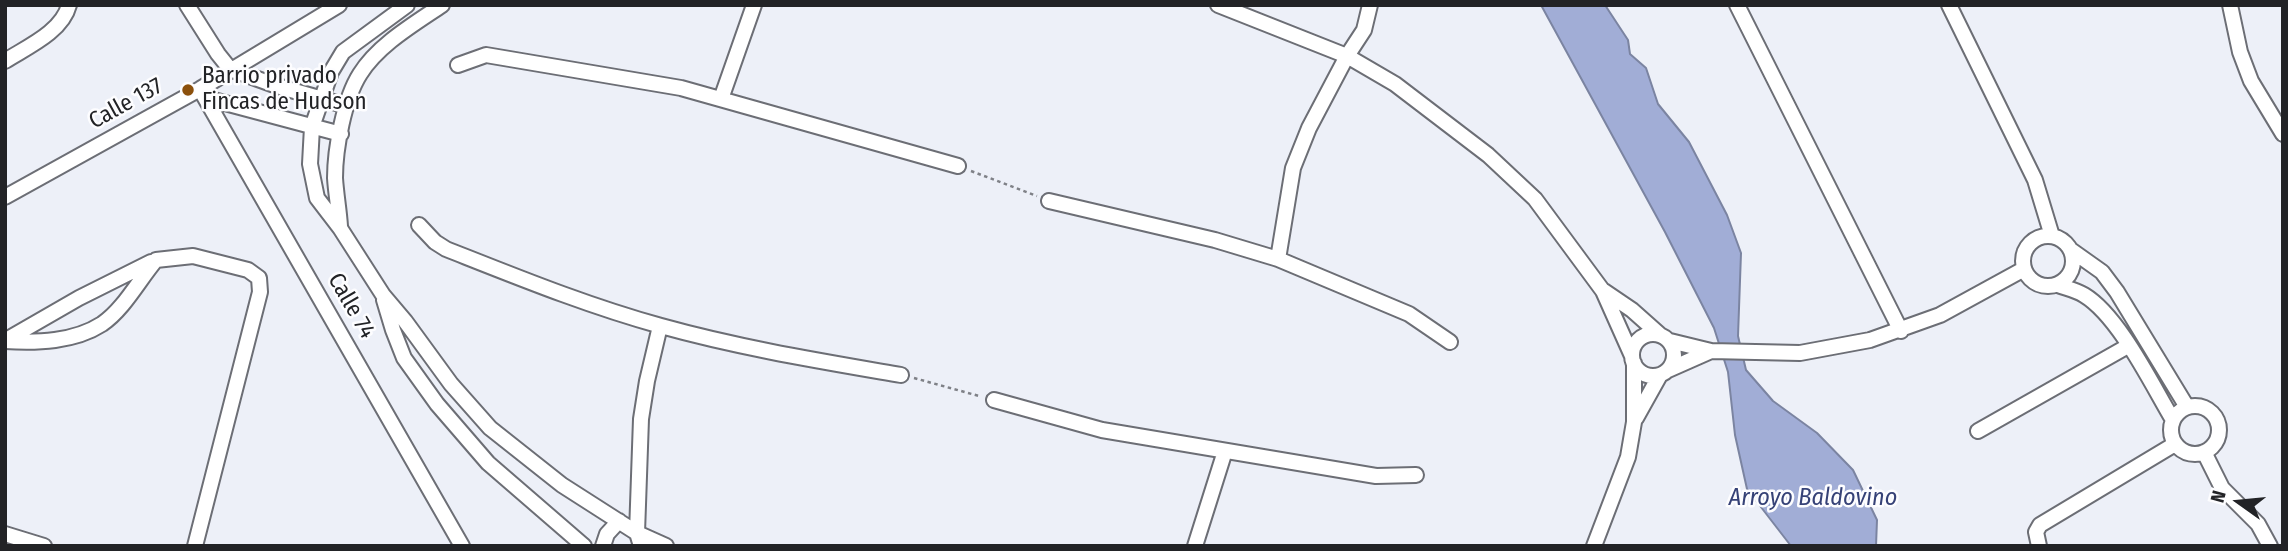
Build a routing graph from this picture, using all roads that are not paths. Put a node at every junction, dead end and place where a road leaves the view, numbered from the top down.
1 (69, 5) edge
2 (187, 5) edge
3 (339, 5) edge
4 (407, 5) edge
5 (442, 5) edge
6 (754, 5) edge
7 (1218, 5) edge
8 (1370, 5) edge
9 (1737, 5) edge
10 (1949, 5) edge
11 (2224, 5) edge
12 (2230, 5) edge
13 (2236, 33) junction
14 (1347, 56) junction
15 (5, 61) edge
16 (458, 65) dead end
17 (230, 69) junction
18 (203, 93) junction
19 (321, 99) junction
20 (721, 99) junction
21 (347, 106) junction
22 (313, 127) junction
23 (341, 134) junction
24 (2283, 134) edge
25 (958, 166) road end
26 (5, 197) edge
27 (1049, 201) road end
28 (419, 225) dead end
29 (340, 228) junction
30 (2052, 236) junction
31 (2071, 250) junction
32 (1278, 259) junction
33 (156, 260) junction
34 (2024, 269) junction
35 (2058, 285) junction
36 (1602, 291) junction
37 (383, 295) junction
38 (660, 326) junction
39 (1901, 331) junction
40 (1664, 338) junction
41 (5, 341) edge
42 (1450, 342) dead end
43 (2128, 346) junction
44 (1712, 351) junction
45 (1633, 360) junction
46 (1664, 373) junction
47 (901, 375) road end
48 (994, 400) road end
49 (2188, 407) junction
50 (2173, 420) junction
51 (1634, 422) junction
52 (1978, 431) dead end
53 (2175, 444) junction
54 (1226, 451) junction
55 (2204, 452) junction
56 (1416, 475) dead end
57 (618, 521) junction
58 (5, 534) edge
59 (639, 539) edge
60 (1593, 544) edge
61 (44, 546) edge
62 (195, 546) edge
63 (462, 546) edge
64 (584, 546) edge
65 (603, 546) edge
66 (666, 546) edge
67 (1195, 546) edge
68 (2039, 546) edge
69 (2270, 546) edge

1 - 15 street
2 - 17 street
3 - 17 street, Calle 137
4 - 19 street
5 - 21 street
6 - 20 street
7 - 14 street
8 - 14 street
9 - 39 street
10 - 30 street
11 - 13 street
12 - 13 street
13 - 24 street
14 - 32 street
14 - 36 street
16 - 20 street
17 - 18 street, Calle 137
17 - 19 street
18 - 22 street
18 - 26 street, Calle 137
18 - 63 street, Calle 74
19 - 21 street
19 - 22 street
20 - 25 street
21 - 23 street
22 - 23 street
22 - 29 street
23 - 29 street
27 - 32 street
28 - 38 street
29 - 37 street
30 - 31 street
30 - 34 street
31 - 35 street
31 - 49 street
32 - 42 street
33 - 41 street
33 - 41 street
33 - 62 street
34 - 35 street
34 - 39 street
35 - 43 street
36 - 40 street
36 - 45 street
37 - 57 street
37 - 64 street
38 - 47 street
38 - 59 street
39 - 44 street
40 - 44 street
40 - 45 street
40 - 46 street
43 - 50 street
43 - 52 street
44 - 46 street
45 - 46 street
45 - 51 street
46 - 51 street
48 - 54 street
49 - 50 street
49 - 55 street
50 - 53 street
51 - 60 street
53 - 55 street
53 - 68 street
54 - 56 street
54 - 67 street
55 - 69 street
57 - 59 street
57 - 65 street
58 - 61 street
59 - 66 street

